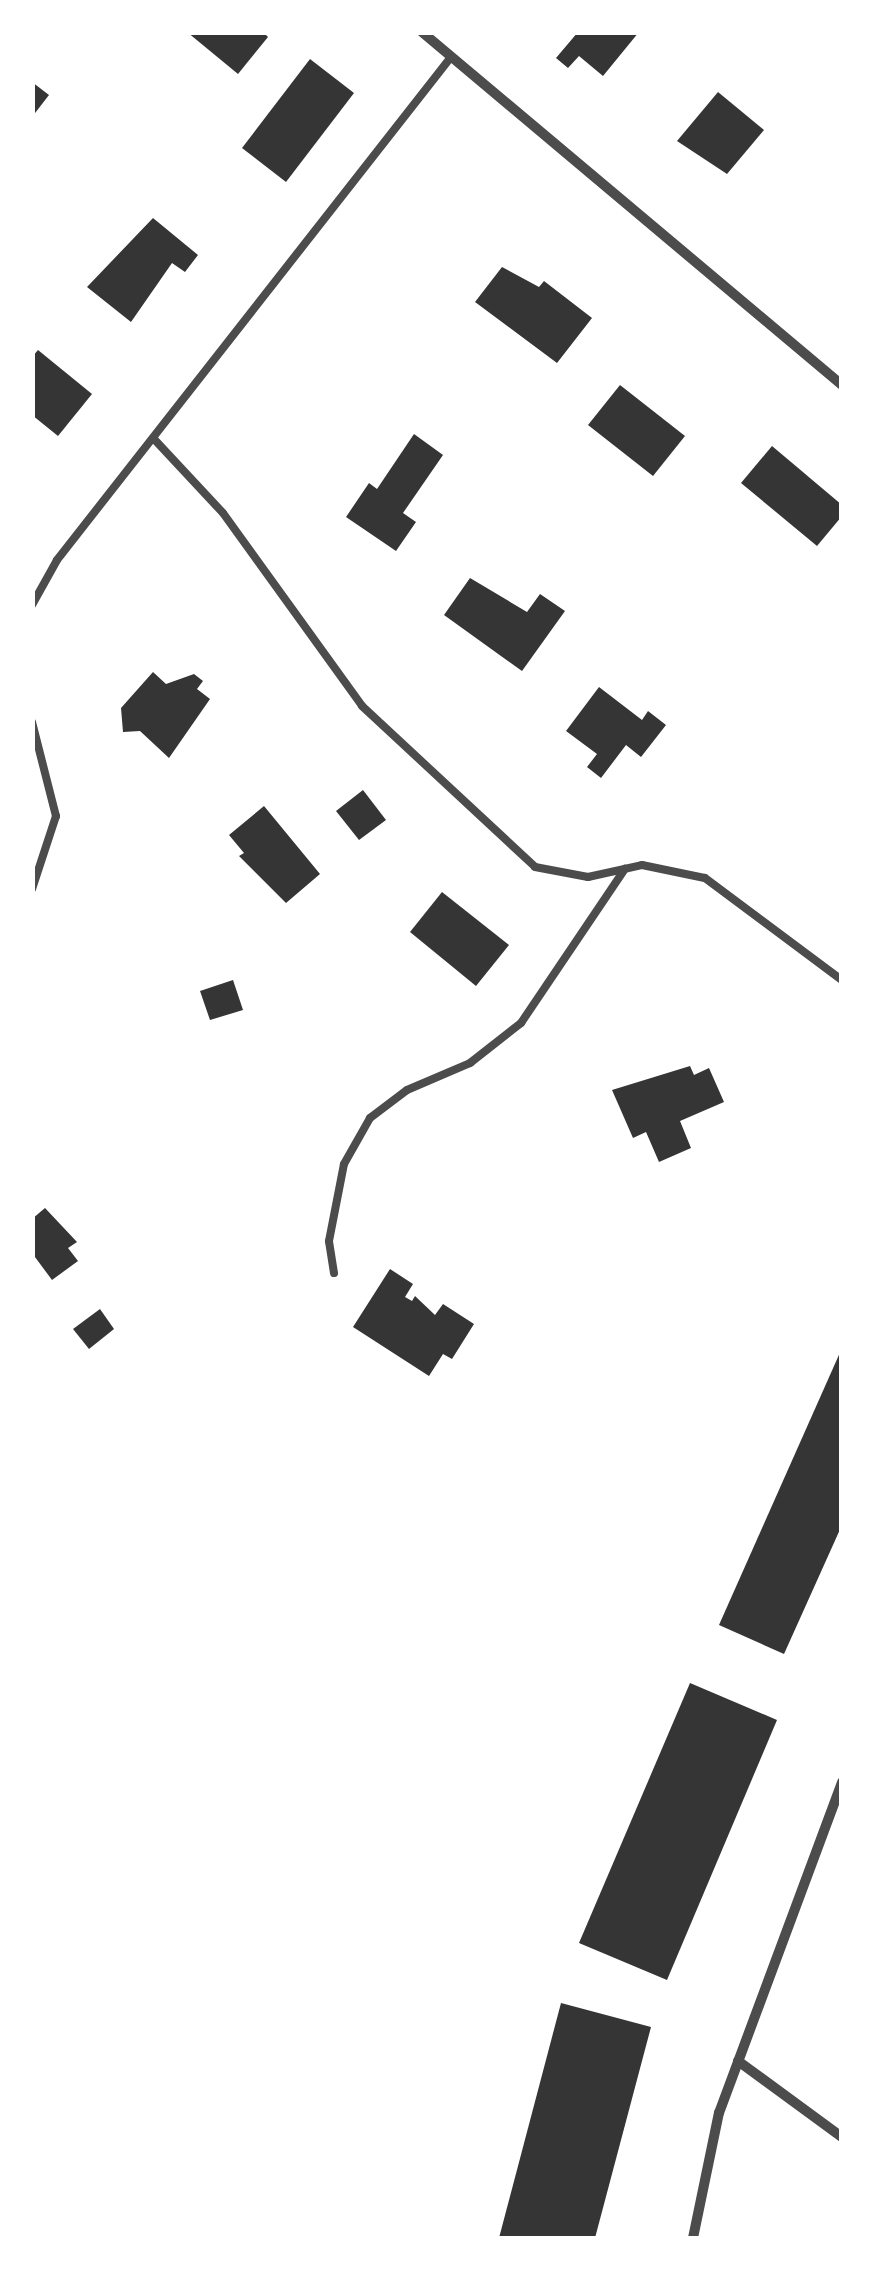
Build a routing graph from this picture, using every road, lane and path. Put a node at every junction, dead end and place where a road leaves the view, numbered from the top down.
1 (422, 32) edge
2 (452, 58) junction
3 (842, 385) edge
4 (154, 439) junction
5 (32, 605) edge
6 (32, 722) edge
7 (625, 869) junction
8 (32, 889) edge
9 (842, 980) edge
10 (334, 1273) dead end
11 (842, 1782) edge
12 (738, 2061) junction
13 (842, 2136) edge
14 (693, 2238) edge

1 - 2 street
2 - 3 street
2 - 4 lane
4 - 5 lane
4 - 7 lane
6 - 8 lane
7 - 9 lane
7 - 10 lane
11 - 12 street
12 - 13 street
12 - 14 street

